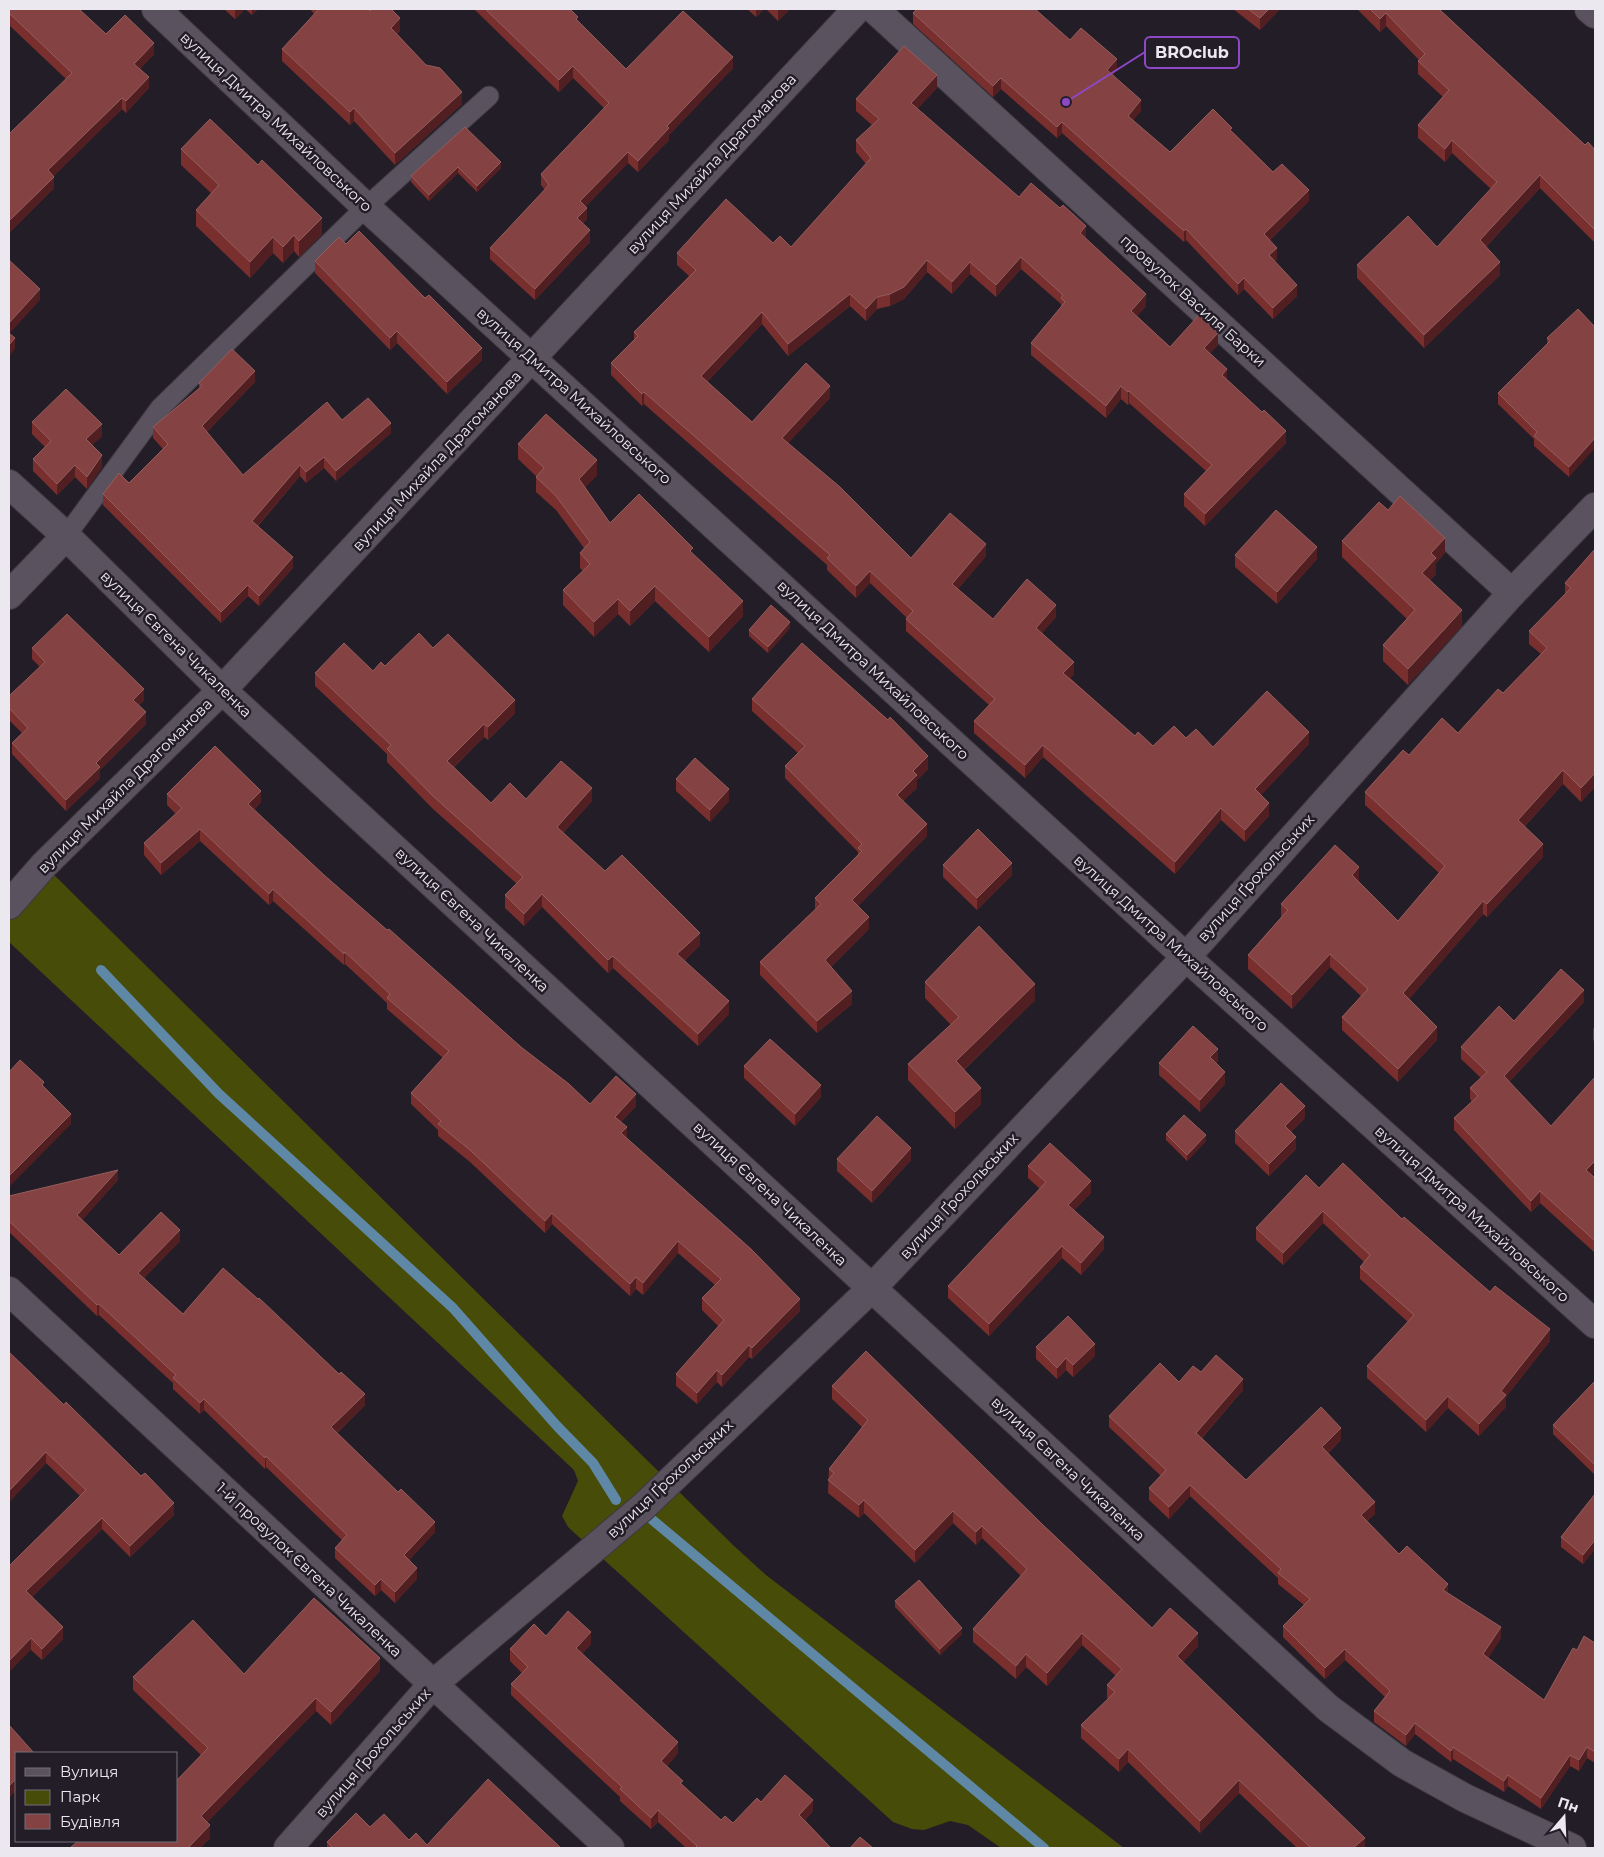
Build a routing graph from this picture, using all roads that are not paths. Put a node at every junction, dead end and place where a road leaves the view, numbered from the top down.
1 (156, 9) edge
2 (857, 9) edge
3 (874, 9) edge
4 (1589, 9) edge
5 (1595, 14) edge
6 (489, 96) dead end
7 (366, 207) junction
8 (533, 358) junction
9 (9, 484) edge
10 (1595, 507) edge
11 (66, 536) junction
12 (1512, 593) junction
13 (9, 595) edge
14 (222, 690) junction
15 (9, 905) edge
16 (1186, 957) junction
17 (872, 1288) junction
18 (9, 1291) edge
19 (1595, 1324) edge
20 (432, 1685) junction
21 (288, 1848) edge
22 (610, 1848) edge
23 (1572, 1848) edge

1 - 7 street, вулиця Дмитра Михайловського
2 - 8 street, вулиця Михайла Драгоманова
3 - 12 street, провулок Василя Барки
4 - 5 street
6 - 7 lane
7 - 8 street, вулиця Дмитра Михайловського
7 - 11 lane
8 - 14 street, вулиця Михайла Драгоманова
8 - 16 street, вулиця Дмитра Михайловського
9 - 11 street, вулиця Євгена Чикаленка
10 - 12 street, вулиця Ґрохольських
11 - 13 street
11 - 14 street, вулиця Євгена Чикаленка
12 - 16 street, вулиця Ґрохольських
14 - 15 street, вулиця Михайла Драгоманова
14 - 17 street, вулиця Євгена Чикаленка
16 - 17 street, вулиця Ґрохольських
16 - 19 street, вулиця Дмитра Михайловського
17 - 20 street, вулиця Ґрохольських
17 - 23 street, вулиця Євгена Чикаленка
18 - 20 street, 1-й провулок Євгена Чикаленка
20 - 21 street, вулиця Ґрохольських
20 - 22 street, 1-й провулок Євгена Чикаленка

